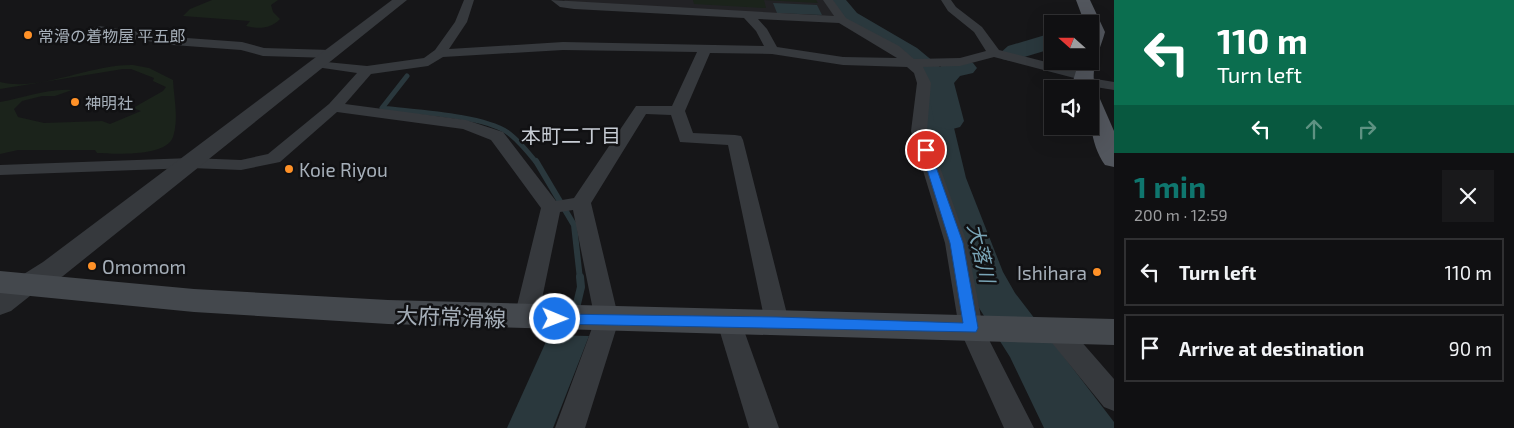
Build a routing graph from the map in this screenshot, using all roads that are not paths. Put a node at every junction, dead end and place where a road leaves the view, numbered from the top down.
1 (400, 0) edge
2 (469, 0) edge
3 (556, 0) edge
4 (828, 0) edge
5 (946, 0) edge
6 (1083, 0) edge
7 (1090, 15) edge
8 (748, 16) junction
9 (842, 20) junction
10 (99, 30) dead end
11 (705, 50) junction
12 (772, 50) junction
13 (440, 53) junction
14 (994, 53) junction
15 (326, 59) junction
16 (919, 62) junction
17 (367, 70) junction
18 (1083, 80) edge
19 (1099, 83) edge
20 (1114, 86) edge
21 (334, 107) junction
22 (677, 111) junction
23 (1099, 112) edge
24 (1110, 139) edge
25 (1114, 160) edge
26 (191, 163) junction
27 (0, 170) edge
28 (578, 203) junction
29 (551, 208) junction
30 (8, 290) edge
31 (541, 318) junction
32 (599, 320) junction
33 (730, 322) junction
34 (777, 322) junction
35 (979, 329) junction
36 (1050, 331) junction
37 (1114, 332) edge
38 (1114, 399) edge
39 (570, 428) edge
40 (764, 428) edge
41 (1019, 428) edge

1 - 15 street
2 - 13 street
3 - 8 street
4 - 9 street
5 - 14 street
6 - 7 main road
8 - 9 street
8 - 12 street
9 - 16 street
10 - 15 street
11 - 12 street
11 - 13 street
11 - 22 street
12 - 16 street
13 - 17 street
14 - 16 street
14 - 18 street
15 - 17 street
15 - 26 street
16 - 35 street
17 - 21 street
19 - 20 street
21 - 26 street
21 - 29 street
22 - 28 street
22 - 34 street
23 - 24 main road
24 - 25 main road
26 - 27 street
26 - 30 street
28 - 29 street
28 - 32 street
29 - 31 street
30 - 31 main road, 大府常滑線
31 - 32 main road, 大府常滑線
32 - 33 main road, 大府常滑線
32 - 39 street
33 - 34 main road, 大府常滑線
33 - 40 street
34 - 35 main road, 大府常滑線
35 - 36 main road, 大府常滑線
35 - 41 street
36 - 37 main road, 大府常滑線
36 - 38 street

